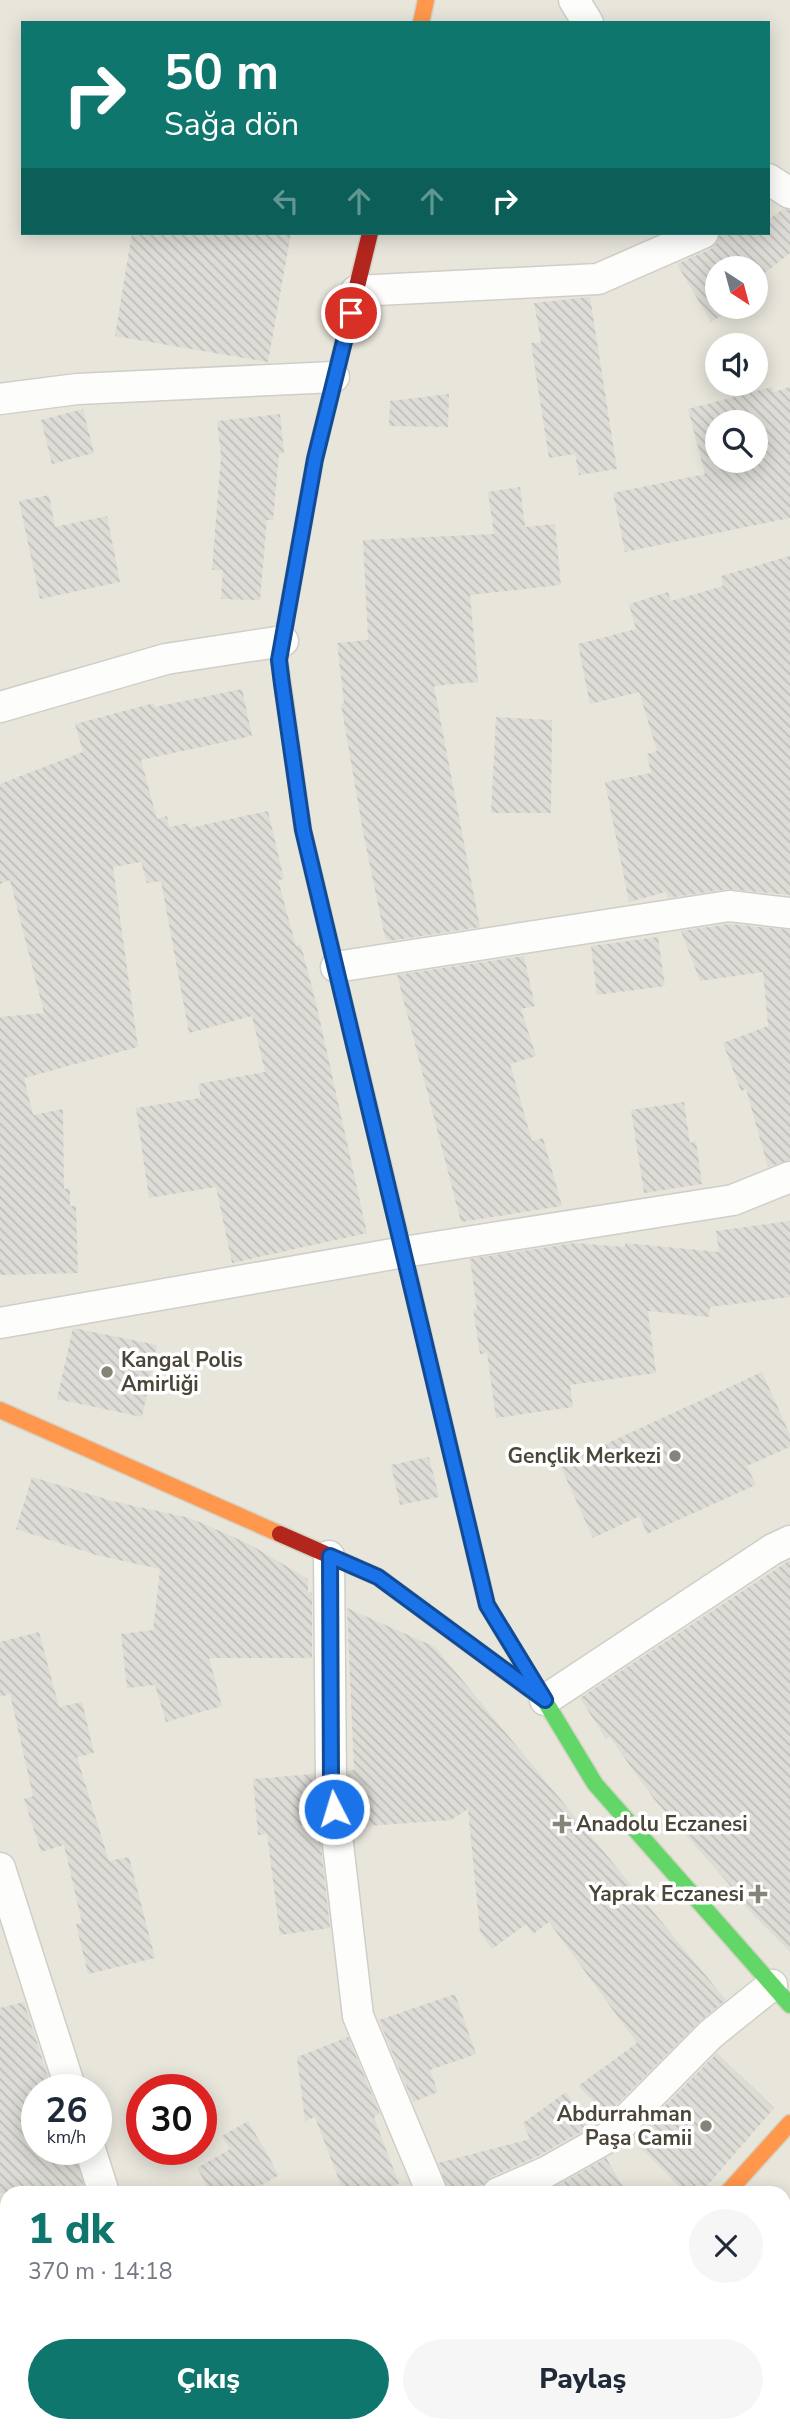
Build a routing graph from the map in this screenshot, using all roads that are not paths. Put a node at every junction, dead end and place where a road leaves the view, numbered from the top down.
1 (426, 0) edge
2 (574, 0) edge
3 (421, 21) edge
4 (587, 21) edge
5 (770, 180) edge
6 (790, 194) edge
7 (770, 203) edge
8 (370, 235) edge
9 (698, 235) edge
10 (356, 291) junction
11 (334, 377) junction
12 (0, 399) edge
13 (283, 642) junction
14 (0, 707) edge
15 (790, 913) edge
16 (336, 968) junction
17 (790, 1177) edge
18 (404, 1252) junction
19 (0, 1323) edge
20 (0, 1410) edge
21 (790, 1541) edge
22 (330, 1556) junction
23 (545, 1700) junction
24 (0, 1868) edge
25 (781, 1995) edge
26 (66, 2074) edge
27 (790, 2123) edge
28 (95, 2165) edge
29 (102, 2186) edge
30 (429, 2186) edge
31 (514, 2186) edge
32 (733, 2186) edge

1 - 3 street
2 - 4 street
5 - 6 street
6 - 7 street
8 - 10 street
9 - 10 street
10 - 11 street
11 - 12 street
11 - 13 street
13 - 14 street
13 - 16 street
15 - 16 street
16 - 18 street
17 - 18 street
18 - 19 street
18 - 23 street
20 - 22 street
21 - 23 street
22 - 23 street
22 - 30 street
23 - 25 street
24 - 26 street
25 - 31 street
27 - 32 street
28 - 29 street

